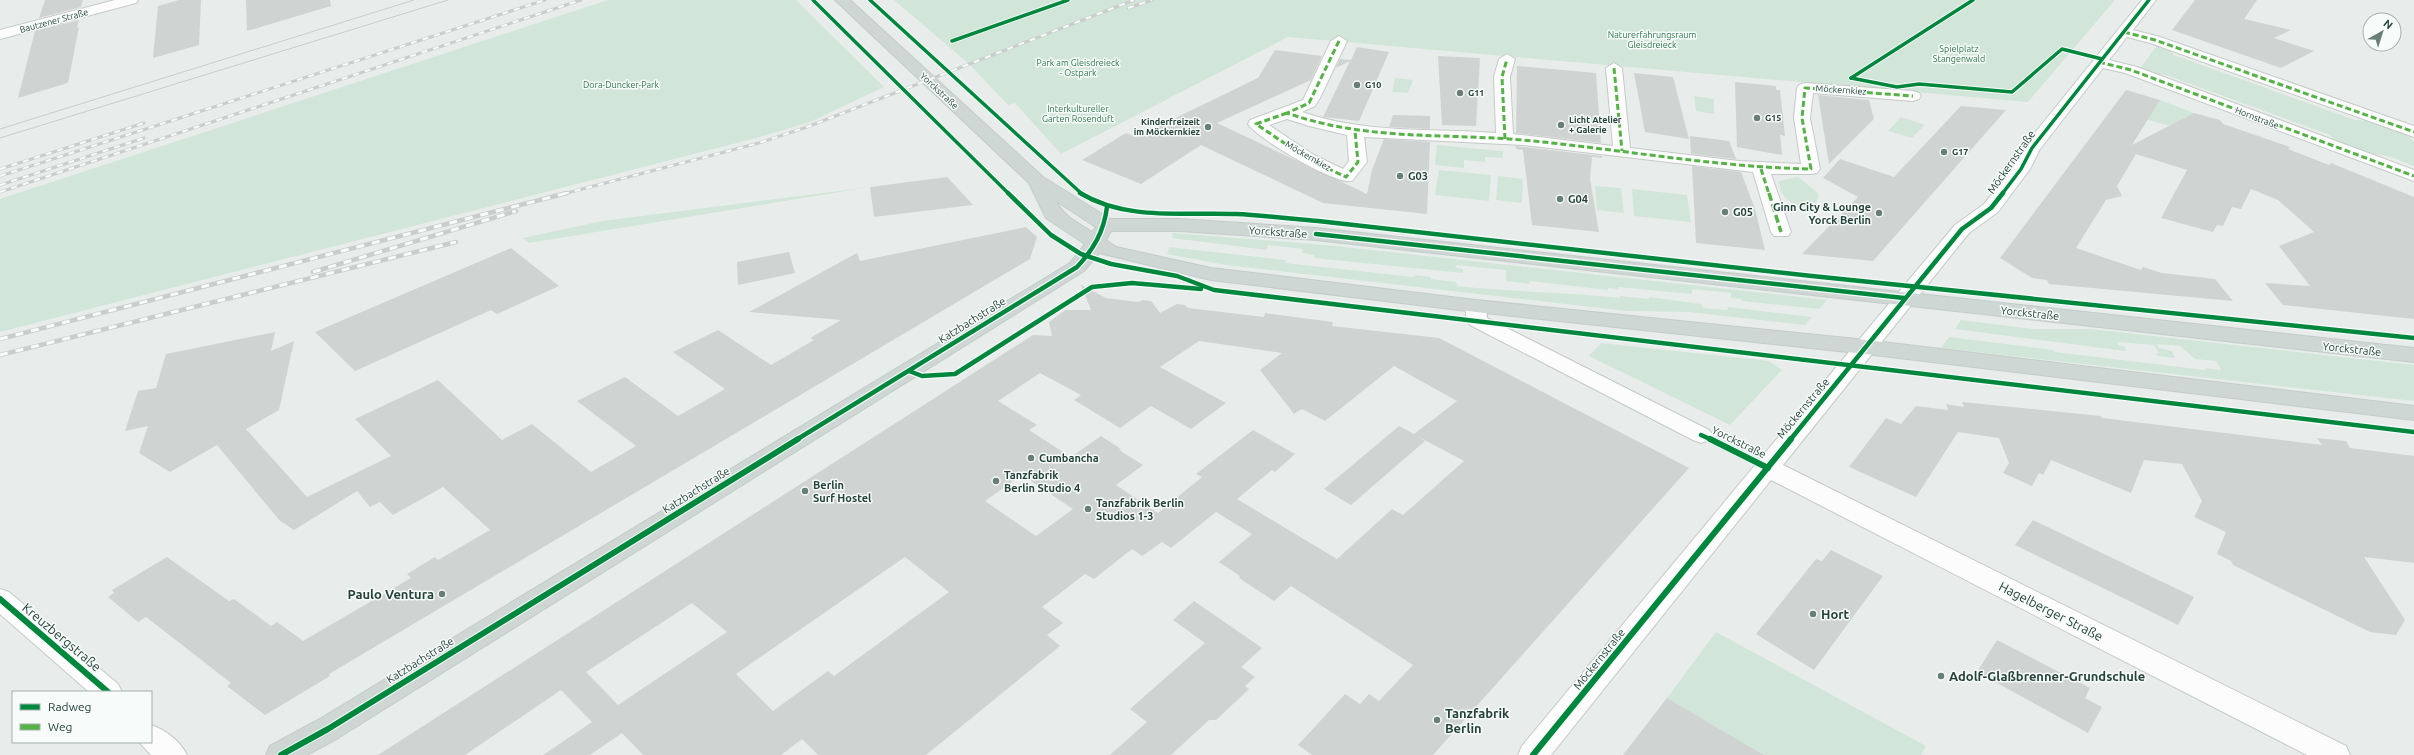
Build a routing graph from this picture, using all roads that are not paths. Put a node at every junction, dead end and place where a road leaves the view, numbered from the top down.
1 (127, 0) edge
2 (842, 0) edge
3 (2149, 0) edge
4 (2124, 32) junction
5 (0, 35) edge
6 (1339, 41) dead end
7 (1507, 59) dead end
8 (2099, 62) junction
9 (1614, 68) dead end
10 (1913, 96) dead end
11 (1287, 114) junction
12 (1355, 131) junction
13 (2414, 132) edge
14 (1505, 139) junction
15 (1622, 151) junction
16 (1761, 169) junction
17 (2414, 176) edge
18 (1037, 180) junction
19 (1106, 225) junction
20 (1781, 232) dead end
21 (1096, 243) junction
22 (1904, 298) junction
23 (1476, 306) junction
24 (1866, 347) junction
25 (2414, 356) edge
26 (2414, 413) edge
27 (1701, 435) dead end
28 (1768, 468) junction
29 (0, 599) edge
30 (107, 691) edge
31 (152, 737) edge
32 (172, 755) edge
33 (281, 755) edge
34 (1533, 755) edge
35 (2335, 755) edge

1 - 5 street, Bautzener Straße
2 - 18 main road, Yorckstraße
3 - 4 street, Möckernstraße
4 - 8 street, Möckernstraße
4 - 13 street
6 - 11 street, Möckernkiez
7 - 14 street
8 - 17 street, Hornstraße
8 - 22 street, Möckernstraße
9 - 15 street
10 - 16 street, Möckernkiez
11 - 12 street, Möckernkiez
11 - 12 street, Möckernkiez
12 - 14 street, Möckernkiez
14 - 15 street, Möckernkiez
15 - 16 street, Möckernkiez
16 - 20 street
18 - 19 main road, Yorckstraße
18 - 21 main road, Yorckstraße
19 - 21 main road, Katzbachstraße
19 - 22 main road, Yorckstraße
21 - 23 main road, Yorckstraße
21 - 33 main road, Katzbachstraße
22 - 24 street, Möckernstraße
22 - 25 main road, Yorckstraße
23 - 24 main road, Yorckstraße
23 - 27 street, Yorckstraße
24 - 26 main road, Yorckstraße
24 - 28 street, Möckernstraße
28 - 34 street, Möckernstraße
28 - 35 street, Hagelberger Straße
29 - 30 street, Kreuzbergstraße
31 - 32 street

